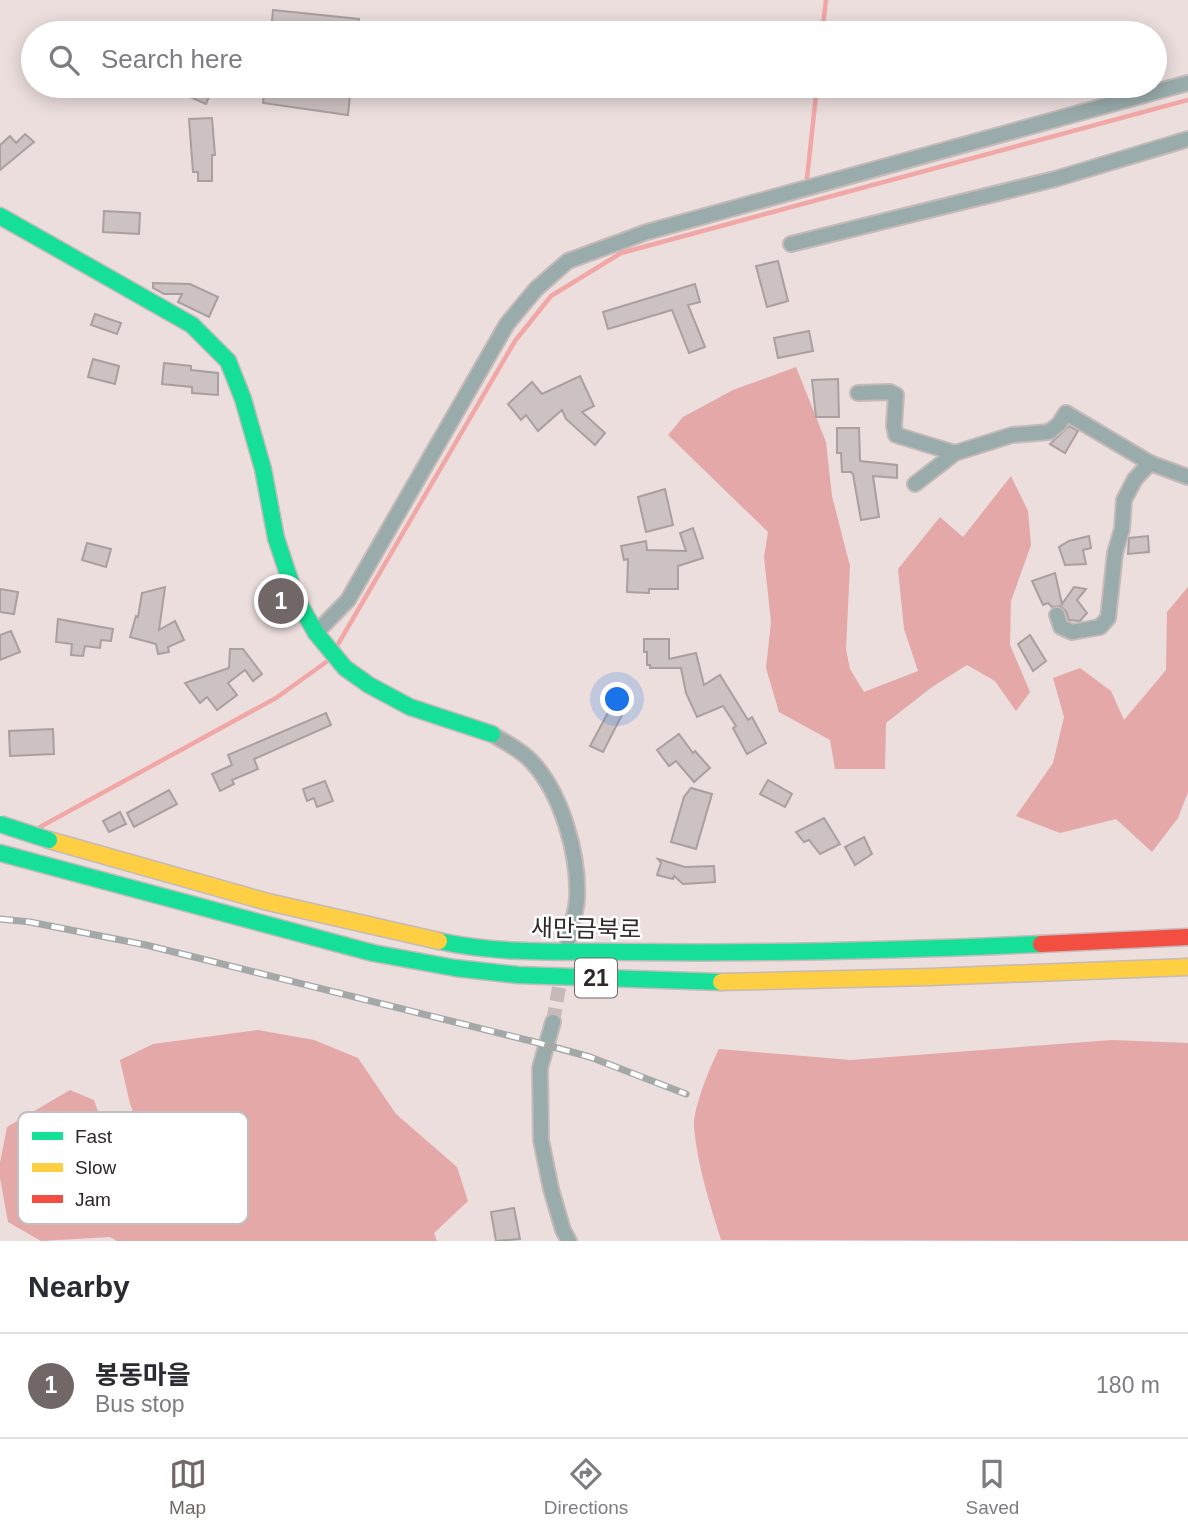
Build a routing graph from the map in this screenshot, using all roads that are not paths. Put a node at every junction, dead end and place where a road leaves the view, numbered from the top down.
1 (1188, 83) edge
2 (1167, 89) edge
3 (1134, 98) edge
4 (1188, 139) edge
5 (0, 216) edge
6 (791, 244) dead end
7 (858, 393) dead end
8 (955, 453) junction
9 (1150, 463) junction
10 (1188, 477) edge
11 (915, 484) dead end
12 (1057, 615) dead end
13 (316, 633) junction
14 (492, 734) joint
15 (0, 824) edge
16 (0, 853) edge
17 (1188, 937) edge
18 (568, 942) dead end
19 (1188, 967) edge
20 (554, 1022) tunnel mouth
21 (569, 1241) edge

1 - 2 street
3 - 13 street
4 - 6 street
5 - 13 main road
7 - 8 street
8 - 9 street
8 - 11 street
9 - 10 street
9 - 12 street
13 - 14 main road
14 - 18 street
15 - 17 main road, 새만금북로 / 21, bridge
16 - 19 main road, 새만금북로 / 21
20 - 21 street

